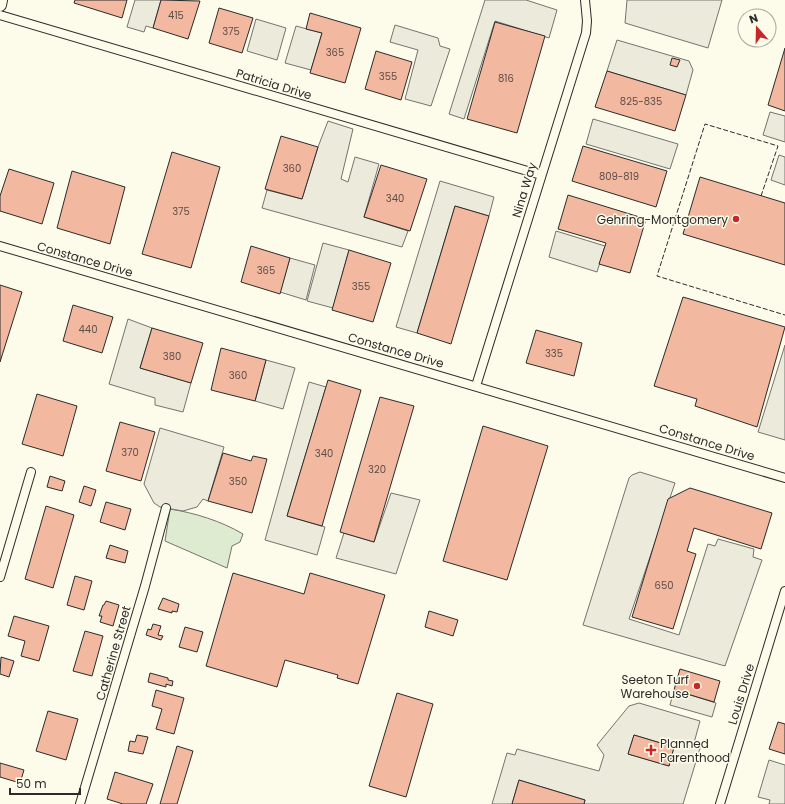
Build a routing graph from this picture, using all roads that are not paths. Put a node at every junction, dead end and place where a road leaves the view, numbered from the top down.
1 (1, 0) edge
2 (585, 0) edge
3 (0, 5) edge
4 (0, 15) edge
5 (541, 175) junction
6 (0, 246) edge
7 (476, 386) junction
8 (31, 472) dead end
9 (785, 478) edge
10 (166, 508) dead end
11 (0, 576) edge
12 (785, 591) edge
13 (80, 804) edge
14 (720, 804) edge

1 - 3 street
2 - 5 street, Nina Way
4 - 5 street, Patricia Drive
5 - 7 street, Nina Way
6 - 7 street, Constance Drive
7 - 9 street, Constance Drive
8 - 11 street
10 - 13 street, Catherine Street
12 - 14 street, Louis Drive

